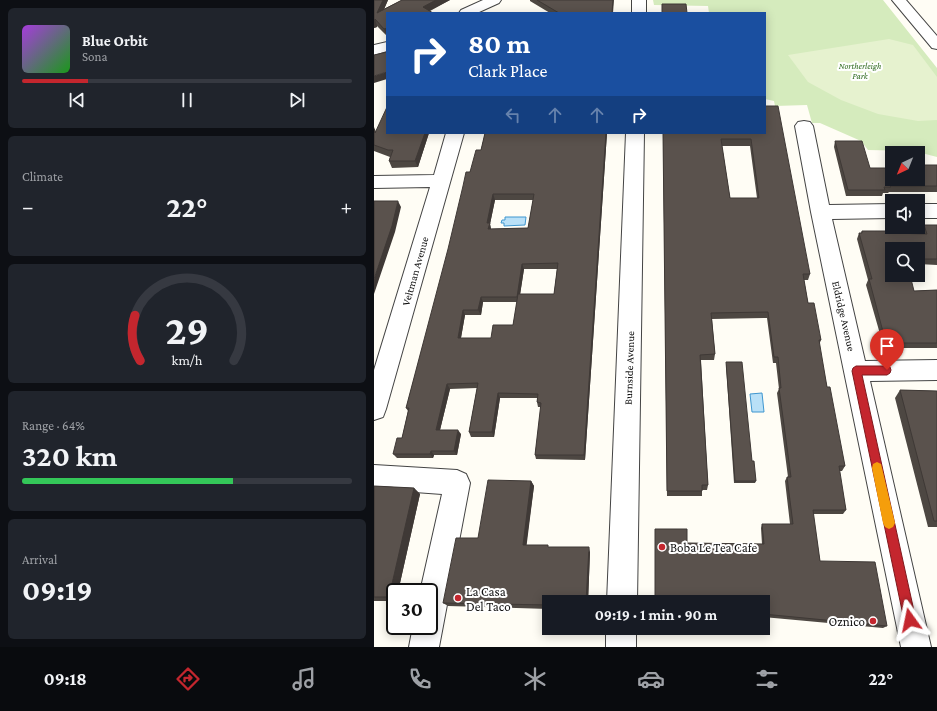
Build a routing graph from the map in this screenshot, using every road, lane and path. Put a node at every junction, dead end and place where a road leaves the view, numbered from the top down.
1 (494, 0) edge
2 (639, 0) edge
3 (899, 0) edge
4 (475, 11) edge
5 (639, 12) edge
6 (937, 45) edge
7 (386, 46) edge
8 (374, 50) edge
9 (804, 126) dead end
10 (455, 134) edge
11 (636, 134) edge
12 (441, 181) junction
13 (374, 182) edge
14 (885, 211) edge
15 (925, 211) edge
16 (937, 211) edge
17 (821, 212) junction
18 (937, 370) edge
19 (856, 371) junction
20 (378, 381) edge
21 (374, 409) edge
22 (374, 477) edge
23 (436, 583) edge
24 (622, 595) edge
25 (426, 635) edge
26 (621, 635) edge
27 (424, 647) edge
28 (621, 647) edge
29 (916, 647) edge

1 - 4 street
2 - 5 street
3 - 6 street
7 - 8 street
9 - 17 street, Eldridge Avenue
10 - 12 street, Veltman Avenue
11 - 24 street, Burnside Avenue
12 - 13 street
12 - 20 street, Veltman Avenue
14 - 17 street
15 - 16 street
17 - 19 street, Eldridge Avenue
18 - 19 street
19 - 29 street, Eldridge Avenue
20 - 21 street, Veltman Avenue
22 - 23 street
25 - 27 street
26 - 28 street

